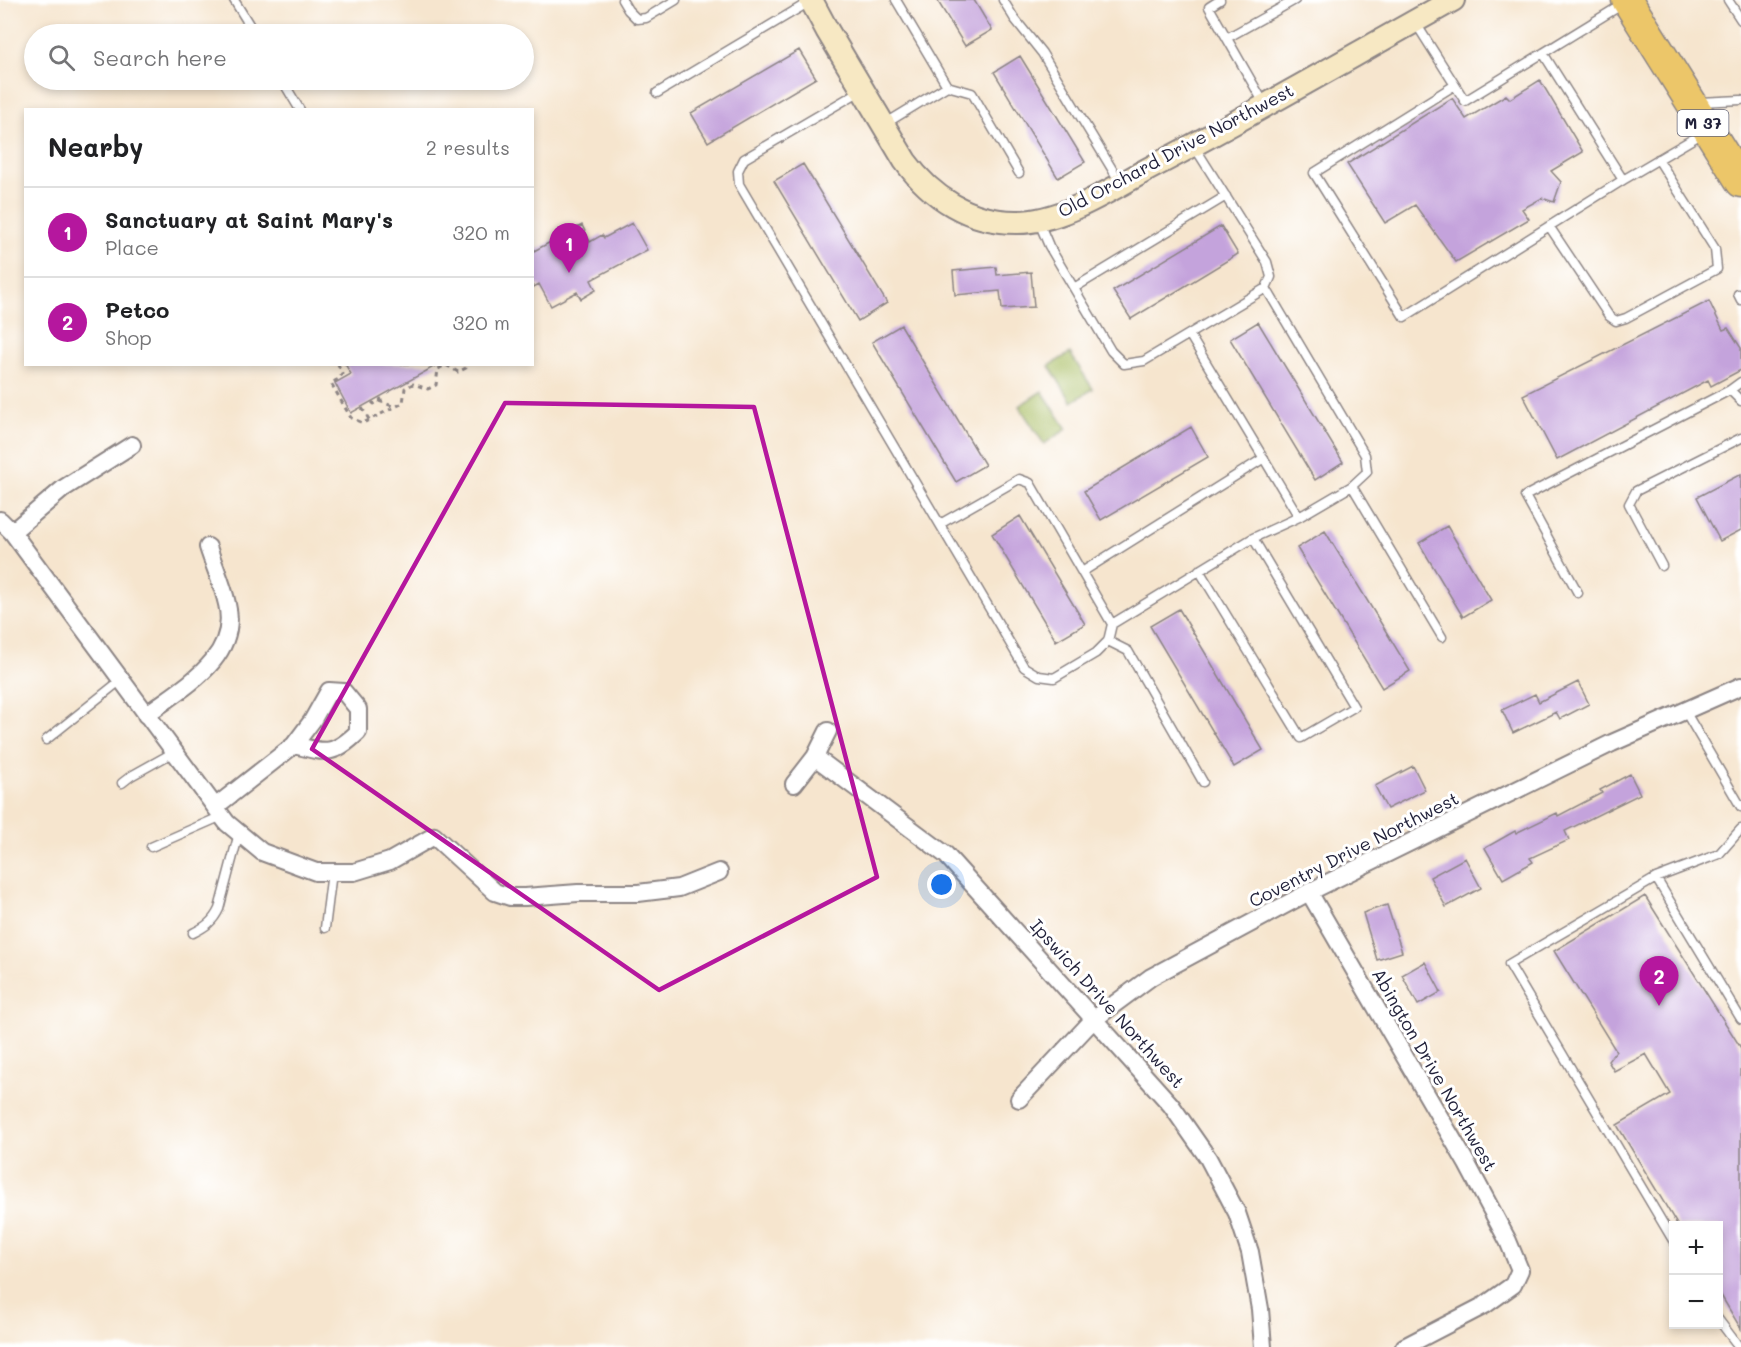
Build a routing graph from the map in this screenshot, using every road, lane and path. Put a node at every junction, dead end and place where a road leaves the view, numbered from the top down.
1 (234, 0) edge
2 (622, 0) edge
3 (676, 0) edge
4 (896, 0) edge
5 (1003, 0) edge
6 (1220, 0) edge
7 (1295, 0) edge
8 (1454, 0) edge
9 (1728, 0) edge
10 (811, 1) edge
11 (1627, 1) edge
12 (1207, 3) edge
13 (1741, 20) edge
14 (1414, 22) junction
15 (249, 24) edge
16 (1227, 38) junction
17 (1543, 53) junction
18 (1455, 85) junction
19 (947, 86) junction
20 (288, 90) edge
21 (862, 90) junction
22 (657, 93) dead end
23 (1741, 100) edge
24 (1691, 103) junction
25 (1266, 105) junction
26 (299, 108) edge
27 (883, 125) junction
28 (1708, 131) junction
29 (1194, 146) junction
30 (1658, 159) junction
31 (1019, 173) dead end
32 (1741, 179) edge
33 (1623, 180) junction
34 (1121, 184) junction
35 (1226, 196) junction
36 (1037, 220) junction
37 (1549, 226) junction
38 (1074, 288) junction
39 (1266, 288) junction
40 (1189, 334) junction
41 (339, 366) edge
42 (444, 366) edge
43 (448, 366) edge
44 (466, 366) edge
45 (1741, 382) edge
46 (1730, 390) junction
47 (1741, 401) edge
48 (372, 402) dead end
49 (396, 407) junction
50 (362, 408) dead end
51 (370, 421) junction
52 (1741, 438) edge
53 (132, 445) dead end
54 (1263, 458) junction
55 (1352, 486) junction
56 (1299, 517) junction
57 (940, 524) junction
58 (6, 526) edge
59 (1253, 537) junction
60 (208, 547) dead end
61 (1662, 566) dead end
62 (1199, 570) junction
63 (1082, 572) junction
64 (1578, 593) dead end
65 (1112, 624) junction
66 (1442, 637) dead end
67 (1108, 641) junction
68 (121, 681) junction
69 (1741, 686) edge
70 (1685, 711) junction
71 (146, 715) junction
72 (828, 732) dead end
73 (46, 740) dead end
74 (294, 745) dead end
75 (174, 752) junction
76 (815, 757) junction
77 (1203, 782) dead end
78 (122, 783) dead end
79 (795, 784) dead end
80 (1741, 807) edge
81 (218, 811) junction
82 (1741, 828) edge
83 (238, 832) junction
84 (151, 847) dead end
85 (332, 872) junction
86 (718, 872) dead end
87 (1656, 878) junction
88 (1310, 892) junction
89 (325, 928) dead end
90 (193, 933) dead end
91 (1741, 1019) edge
92 (1093, 1020) junction
93 (1019, 1100) dead end
94 (1669, 1234) edge
95 (1723, 1325) edge
96 (1263, 1347) edge
97 (1404, 1347) edge
98 (1739, 1347) edge

1 - 15 lane
2 - 3 lane
4 - 19 lane
5 - 34 lane
6 - 12 lane
7 - 16 lane
8 - 14 street, Old Orchard Drive Northwest
9 - 13 lane
10 - 21 street, Old Orchard Drive Northwest
10 - 22 lane
11 - 17 lane
11 - 24 highway, M 37
12 - 16 lane
14 - 18 lane
14 - 25 street, Old Orchard Drive Northwest
16 - 25 lane
17 - 18 lane
17 - 33 lane
18 - 37 lane
19 - 27 lane
19 - 31 lane
20 - 26 lane
21 - 27 street, Old Orchard Drive Northwest
21 - 57 lane
23 - 24 lane
24 - 28 highway, M 37
25 - 29 street, Old Orchard Drive Northwest
27 - 36 street, Old Orchard Drive Northwest
28 - 30 lane
28 - 32 highway, M 37
29 - 34 street, Old Orchard Drive Northwest
29 - 35 lane
30 - 33 lane
30 - 37 lane
33 - 37 lane
34 - 36 street, Old Orchard Drive Northwest
35 - 38 lane
35 - 39 lane
36 - 38 lane
38 - 40 lane
39 - 40 lane
39 - 55 lane
40 - 54 lane
41 - 51 path
42 - 49 path
43 - 44 path
45 - 46 lane
46 - 47 lane
46 - 64 lane
48 - 49 path
49 - 51 path
50 - 51 path
52 - 61 lane
53 - 58 street
54 - 56 lane
54 - 63 lane
55 - 56 lane
55 - 66 lane
56 - 59 lane
57 - 63 lane
57 - 67 lane
58 - 68 street
59 - 62 lane
59 - 62 lane
60 - 71 street
62 - 65 lane
63 - 65 lane
65 - 67 lane
67 - 77 lane
68 - 71 street
68 - 73 lane
69 - 70 street, Coventry Drive Northwest
70 - 80 lane
70 - 88 street, Coventry Drive Northwest
71 - 75 street
72 - 76 street
74 - 81 street
75 - 78 lane
75 - 81 street
76 - 79 street
76 - 92 street, Ipswich Drive Northwest
81 - 83 street
81 - 84 lane
82 - 87 lane
83 - 85 street
83 - 90 lane
85 - 86 street
85 - 89 lane
87 - 91 lane
87 - 94 lane
88 - 92 street, Coventry Drive Northwest
88 - 97 street, Abington Drive Northwest
92 - 93 street, Coventry Drive Northwest
92 - 96 street, Ipswich Drive Northwest
95 - 98 lane

